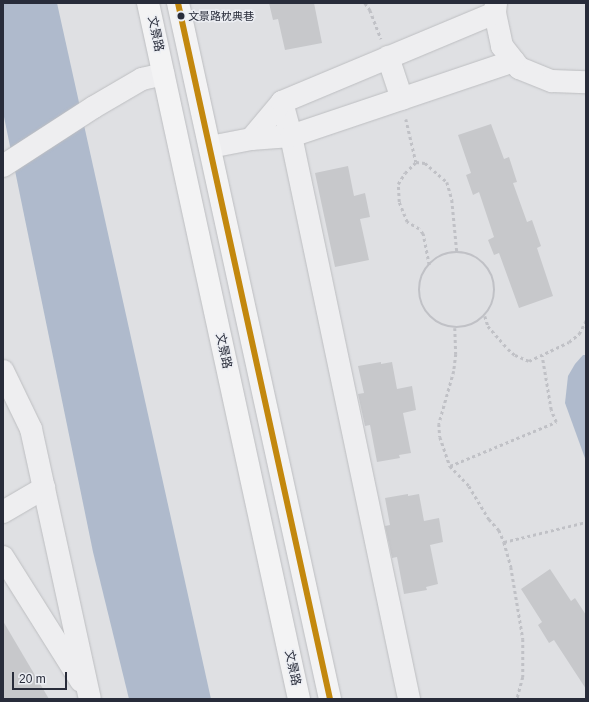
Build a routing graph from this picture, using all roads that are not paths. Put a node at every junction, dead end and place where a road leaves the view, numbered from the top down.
1 (148, 3) edge
2 (178, 3) edge
3 (496, 8) edge
4 (388, 57) junction
5 (514, 61) junction
6 (163, 74) junction
7 (586, 82) edge
8 (402, 98) junction
9 (282, 102) junction
10 (291, 136) junction
11 (251, 139) junction
12 (210, 146) junction
13 (11, 161) edge
14 (3, 371) edge
15 (44, 488) junction
16 (3, 512) edge
17 (3, 557) edge
18 (90, 696) edge
19 (299, 699) edge
20 (330, 699) edge
21 (409, 699) edge

1 - 6 main road, 文景路
2 - 12 main road
3 - 4 street
3 - 5 street
4 - 8 street
4 - 9 street
5 - 7 street
5 - 8 street
6 - 13 street
6 - 19 main road, 文景路
8 - 10 street
9 - 10 street
9 - 11 street
10 - 11 street
10 - 21 street
11 - 12 street
12 - 20 main road
14 - 15 street
15 - 16 street
15 - 18 street
17 - 18 street

